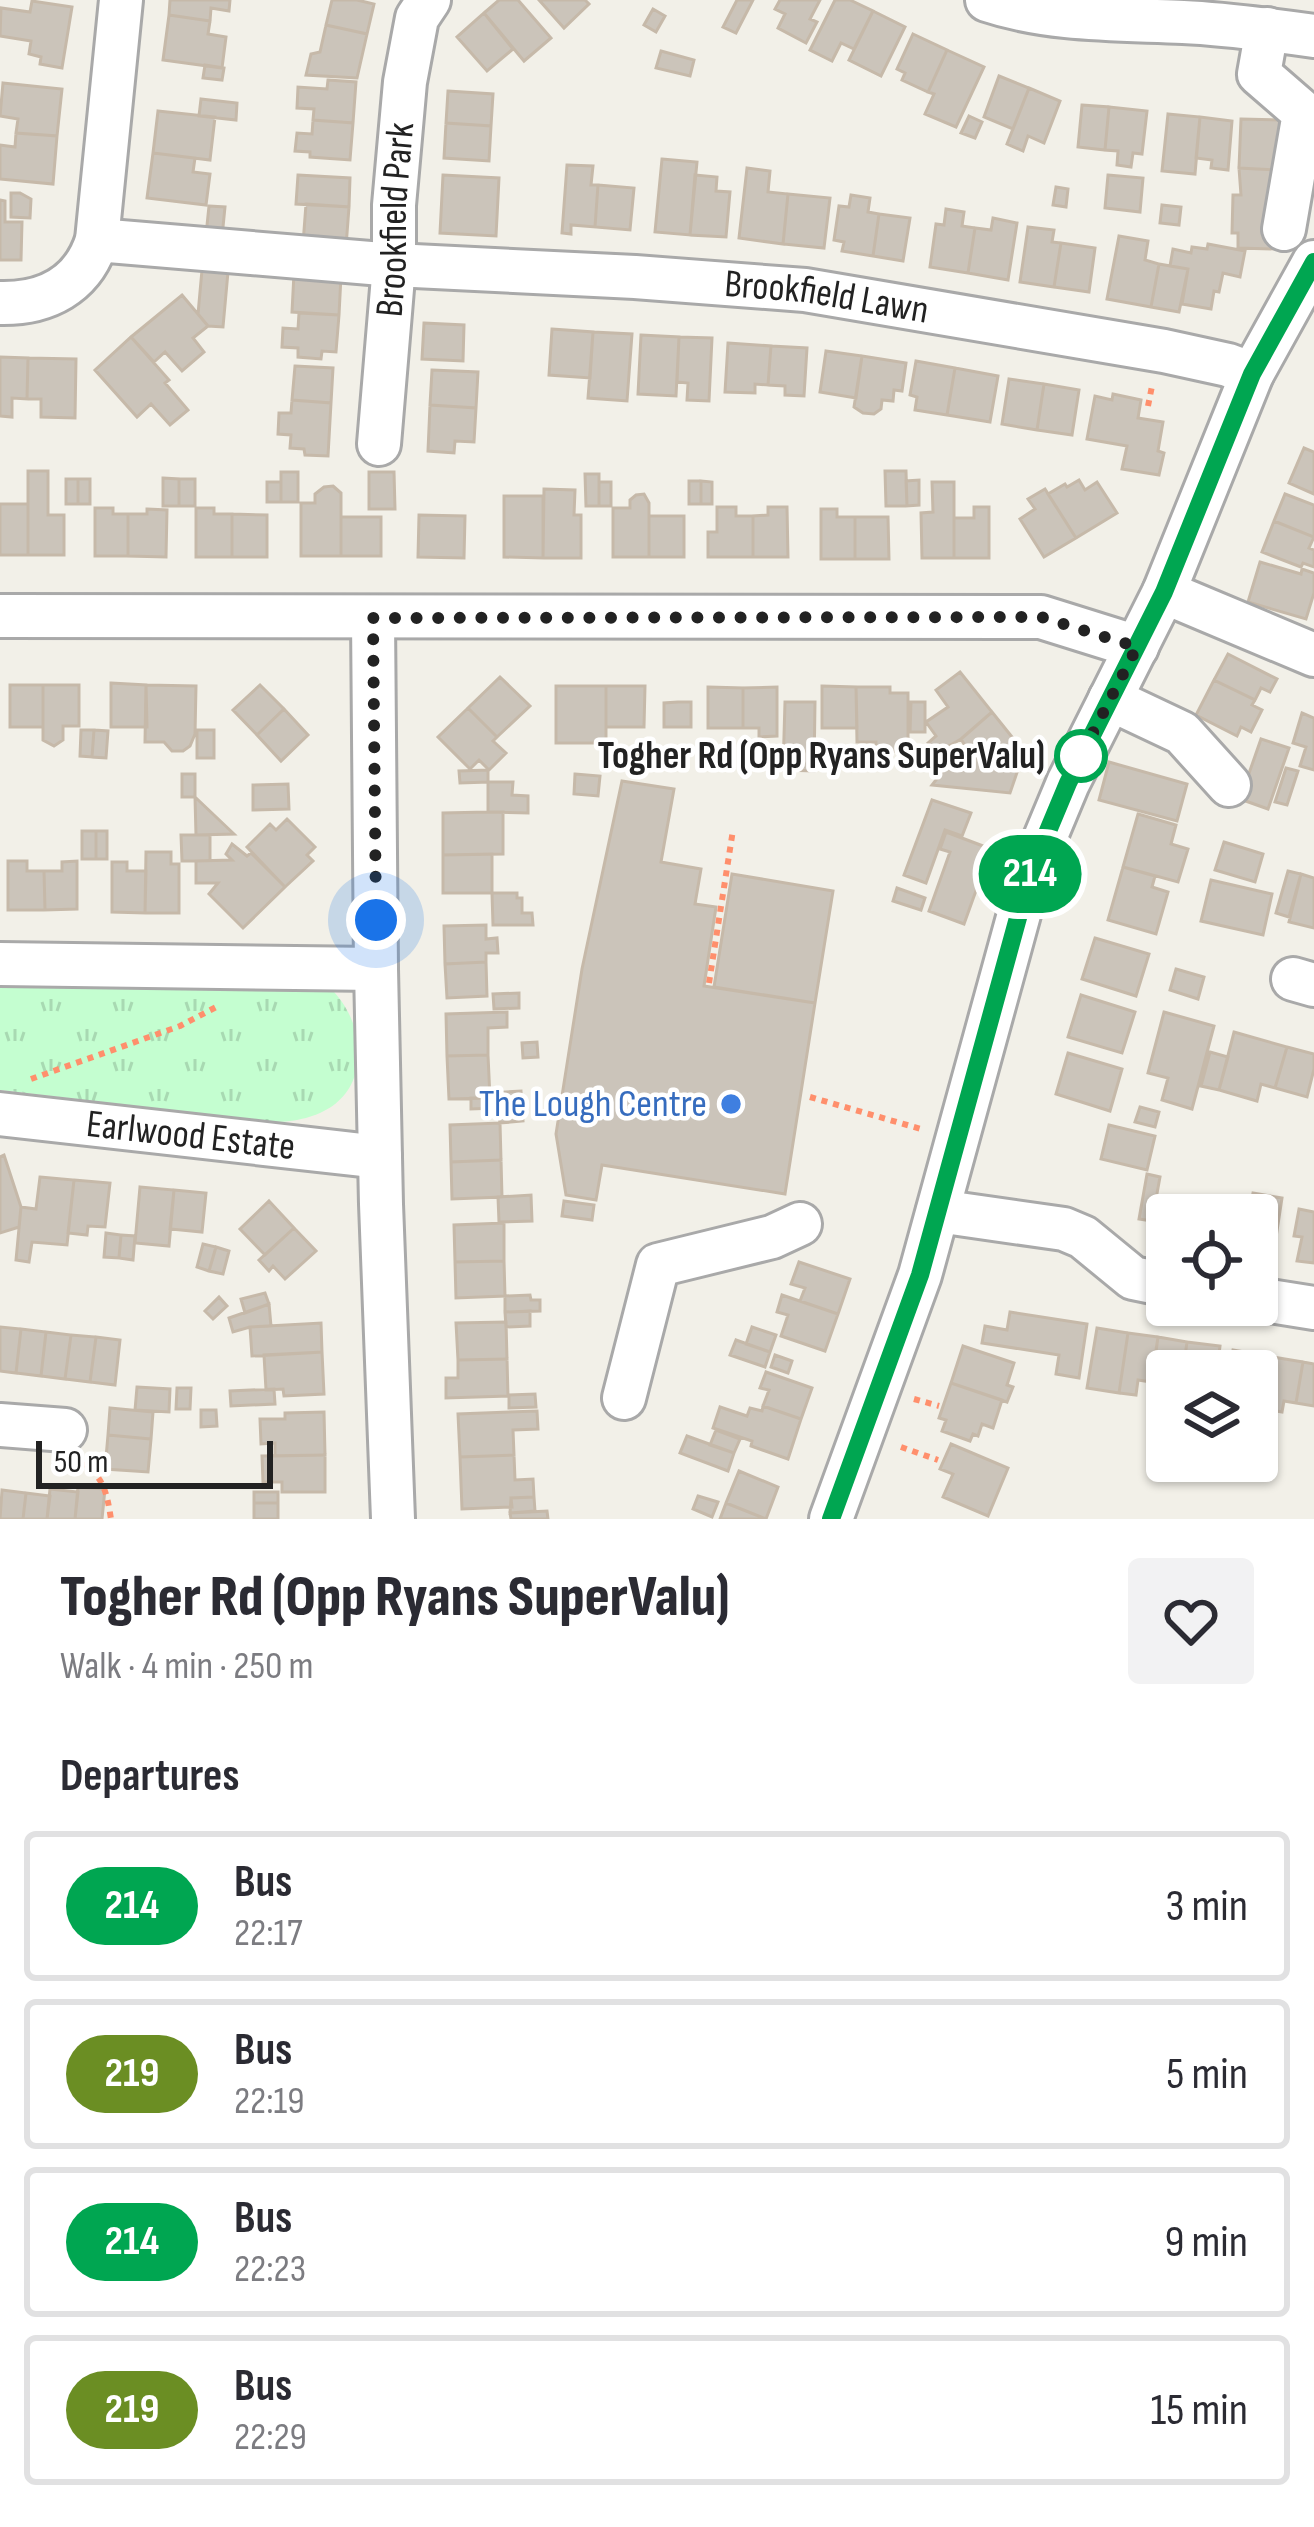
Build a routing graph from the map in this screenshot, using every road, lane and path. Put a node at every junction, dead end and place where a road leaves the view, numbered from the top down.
1 (121, 0) edge
2 (429, 0) edge
3 (987, 0) edge
4 (1267, 29) junction
5 (1314, 36) edge
6 (1284, 230) dead end
7 (97, 240) junction
8 (1314, 262) edge
9 (394, 265) junction
10 (0, 303) edge
11 (1252, 374) junction
12 (379, 444) dead end
13 (1164, 592) junction
14 (0, 616) edge
15 (373, 618) junction
16 (1137, 647) junction
17 (1314, 656) edge
18 (1110, 699) junction
19 (1229, 785) dead end
20 (734, 830) dead end
21 (0, 964) edge
22 (261, 969) junction
23 (376, 969) junction
24 (710, 982) dead end
25 (810, 1097) dead end
26 (10, 1098) edge
27 (938, 1133) dead end
28 (380, 1156) junction
29 (938, 1211) junction
30 (800, 1224) dead end
31 (1146, 1281) edge
32 (1278, 1302) edge
33 (1314, 1308) edge
34 (906, 1397) dead end
35 (624, 1398) dead end
36 (939, 1406) dead end
37 (0, 1425) edge
38 (65, 1443) joint
39 (901, 1447) dead end
40 (938, 1460) dead end
41 (110, 1519) edge
42 (393, 1519) edge
43 (831, 1519) edge

1 - 7 street
2 - 9 street, Brookfield Park
3 - 4 street
4 - 5 street
4 - 6 street
7 - 9 street, Brookfield Lawn
7 - 10 street
8 - 11 street
9 - 11 street, Brookfield Lawn
9 - 12 street, Brookfield Park
11 - 13 street
13 - 16 street
13 - 17 street
14 - 15 street
15 - 16 street
15 - 23 street
16 - 18 street
18 - 19 street
18 - 29 street
20 - 24 path
21 - 22 street
22 - 23 street
22 - 26 path
23 - 28 street
25 - 27 path
26 - 28 street, Earlwood Estate
28 - 42 street
29 - 31 street
29 - 43 street
30 - 35 street
32 - 33 street
34 - 36 path
37 - 38 street
38 - 41 path
39 - 40 path

